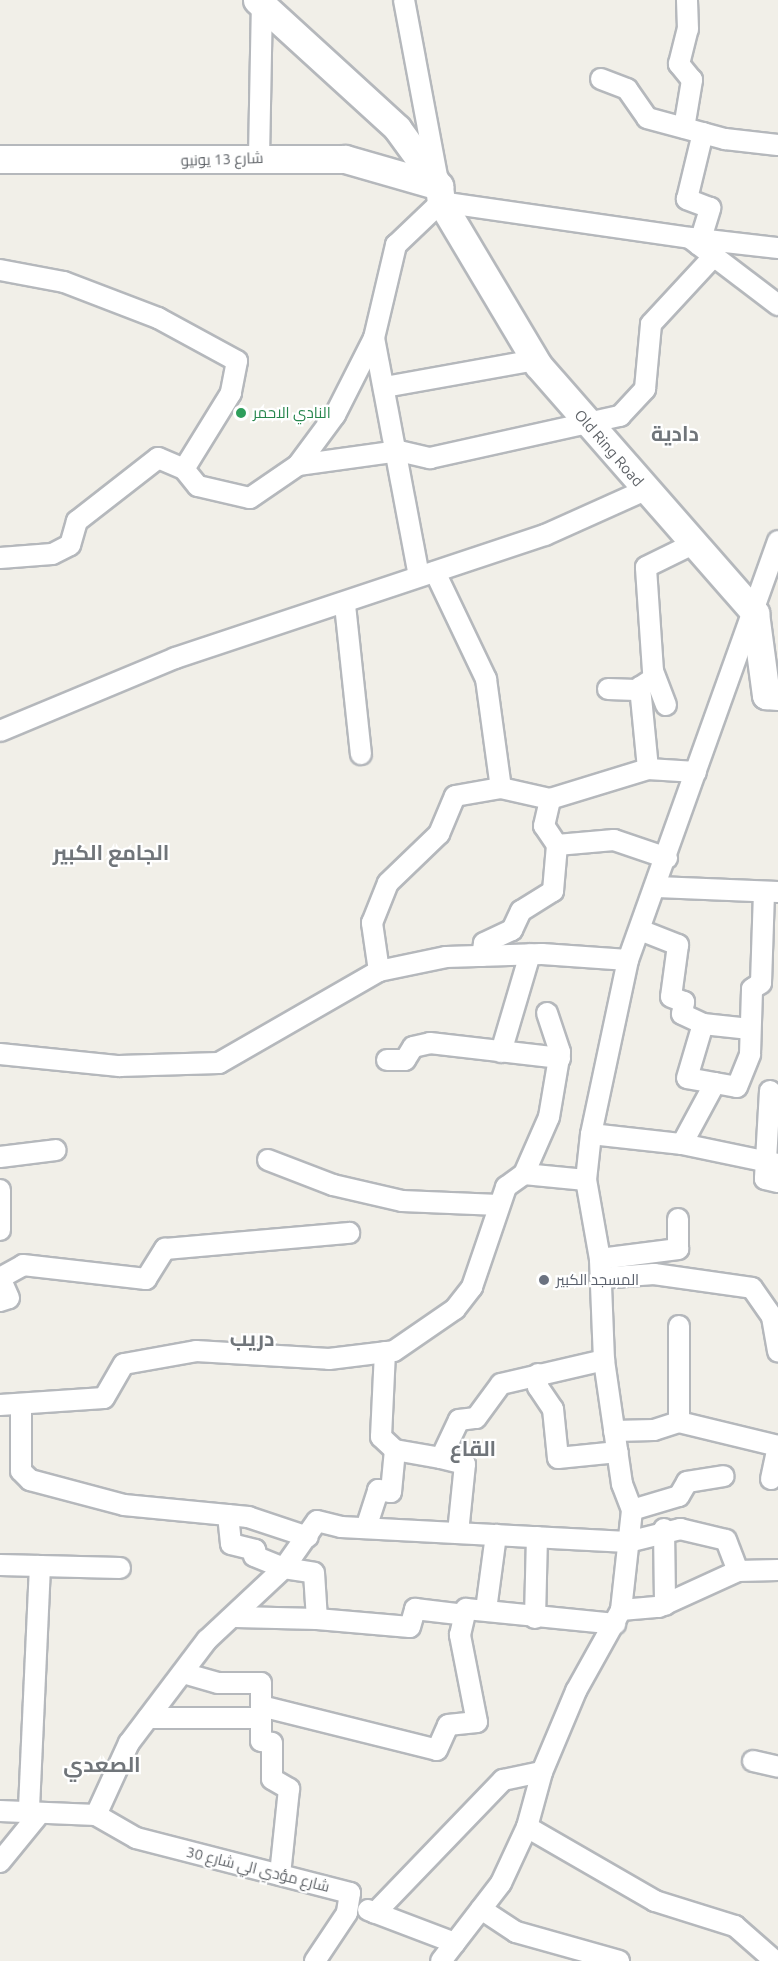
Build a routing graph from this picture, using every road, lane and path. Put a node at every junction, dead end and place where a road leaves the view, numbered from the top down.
1 (404, 0) edge
2 (687, 0) edge
3 (259, 1) edge
4 (601, 79) dead end
5 (693, 131) junction
6 (778, 144) edge
7 (259, 157) junction
8 (0, 159) edge
9 (440, 194) junction
10 (701, 245) junction
11 (778, 248) edge
12 (0, 270) edge
13 (778, 305) edge
14 (374, 338) junction
15 (535, 360) junction
16 (385, 387) junction
17 (587, 423) junction
18 (399, 451) junction
19 (298, 465) junction
20 (184, 470) junction
21 (645, 490) junction
22 (778, 541) edge
23 (691, 545) junction
24 (0, 558) edge
25 (427, 574) junction
26 (345, 606) junction
27 (755, 613) junction
28 (648, 682) junction
29 (608, 689) dead end
30 (778, 696) edge
31 (666, 705) dead end
32 (0, 731) edge
33 (361, 754) dead end
34 (648, 769) junction
35 (696, 772) junction
36 (501, 788) junction
37 (550, 799) junction
38 (556, 845) junction
39 (667, 858) junction
40 (657, 886) junction
41 (771, 892) edge
42 (640, 930) junction
43 (530, 954) junction
44 (482, 956) junction
45 (628, 960) junction
46 (379, 971) junction
47 (547, 1013) dead end
48 (703, 1024) junction
49 (750, 1029) junction
50 (501, 1052) junction
51 (0, 1054) edge
52 (560, 1058) junction
53 (387, 1060) dead end
54 (715, 1083) junction
55 (737, 1087) junction
56 (774, 1092) edge
57 (591, 1134) junction
58 (682, 1144) junction
59 (56, 1150) dead end
60 (0, 1157) edge
61 (268, 1160) dead end
62 (771, 1164) edge
63 (524, 1174) junction
64 (586, 1180) junction
65 (778, 1182) edge
66 (0, 1190) edge
67 (500, 1205) junction
68 (678, 1220) dead end
69 (0, 1230) edge
70 (349, 1233) dead end
71 (600, 1269) junction
72 (0, 1277) edge
73 (0, 1301) edge
74 (678, 1326) dead end
75 (778, 1351) edge
76 (385, 1352) junction
77 (604, 1360) junction
78 (538, 1374) junction
79 (0, 1405) edge
80 (21, 1406) junction
81 (679, 1422) junction
82 (614, 1431) junction
83 (778, 1446) edge
84 (395, 1450) junction
85 (618, 1452) junction
86 (441, 1458) junction
87 (724, 1476) dead end
88 (771, 1479) dead end
89 (632, 1510) junction
90 (228, 1515) junction
91 (366, 1528) junction
92 (663, 1529) junction
93 (458, 1533) junction
94 (496, 1535) junction
95 (308, 1537) junction
96 (537, 1537) junction
97 (628, 1542) junction
98 (0, 1565) edge
99 (40, 1566) junction
100 (120, 1568) dead end
101 (284, 1568) junction
102 (778, 1570) edge
103 (738, 1571) junction
104 (665, 1605) junction
105 (486, 1610) junction
106 (465, 1615) junction
107 (236, 1617) junction
108 (618, 1617) junction
109 (317, 1618) junction
110 (536, 1618) junction
111 (183, 1673) junction
112 (261, 1712) junction
113 (148, 1718) junction
114 (753, 1761) dead end
115 (778, 1767) edge
116 (542, 1772) junction
117 (0, 1811) edge
118 (35, 1813) junction
119 (96, 1815) junction
120 (527, 1827) junction
121 (0, 1862) edge
122 (280, 1875) junction
123 (481, 1909) junction
124 (375, 1912) junction
125 (347, 1913) junction
126 (455, 1943) junction
127 (772, 1960) edge
128 (315, 1961) edge
129 (441, 1961) edge
130 (619, 1961) edge

1 - 9 street
2 - 5 street
3 - 7 street
3 - 9 street, Old Ring Road
4 - 5 street
5 - 6 street
5 - 10 street
7 - 8 street, شارع 13 يونيو
7 - 9 street, شارع 13 يونيو
9 - 10 street
9 - 14 street
9 - 15 street, Old Ring Road
10 - 11 street
10 - 13 street
10 - 17 street
12 - 20 street
14 - 16 street
14 - 19 street
15 - 16 street
15 - 17 street, Old Ring Road
16 - 18 street
17 - 18 street
17 - 21 street, Old Ring Road
18 - 19 street
18 - 25 street
19 - 20 street
20 - 24 street
21 - 23 street, Old Ring Road
21 - 25 street
22 - 27 street
23 - 27 street, Old Ring Road
23 - 28 street
25 - 26 street
25 - 36 street
26 - 32 street
26 - 33 street
27 - 30 street
27 - 35 street
28 - 29 street
28 - 31 street
28 - 34 street
34 - 35 street
34 - 37 street
35 - 39 street
36 - 37 street
36 - 46 street
37 - 38 street
38 - 39 street
38 - 44 street
39 - 40 street
40 - 41 street
40 - 42 street
41 - 49 street
42 - 45 street
42 - 48 street
43 - 44 street
43 - 45 street
43 - 50 street
44 - 46 street
45 - 57 street
46 - 51 street
47 - 52 street
48 - 49 street
48 - 54 street
49 - 55 street
50 - 52 street
50 - 53 street
52 - 63 street
54 - 55 street
54 - 58 street
55 - 56 street
56 - 62 street
57 - 58 street
57 - 64 street
58 - 62 street
59 - 60 street
61 - 67 street
62 - 65 street
63 - 64 street
63 - 67 street
64 - 71 street
66 - 69 street
67 - 76 street
68 - 71 street
70 - 72 street
71 - 75 street
71 - 77 street
72 - 73 street
74 - 81 street
76 - 80 street
76 - 84 street
77 - 78 street
77 - 82 street
78 - 85 street
78 - 86 street
79 - 80 street
80 - 90 street
81 - 82 street
81 - 83 street
82 - 85 street
83 - 88 street
84 - 86 street
84 - 91 street
85 - 89 street
86 - 93 street
87 - 89 street
89 - 97 street
90 - 95 street
90 - 101 street
91 - 93 street
91 - 95 street
92 - 97 street
92 - 103 street
92 - 104 street
93 - 94 street
94 - 96 street
94 - 105 street
95 - 101 street
96 - 97 street
96 - 110 street
97 - 108 street
98 - 99 street
99 - 100 street
99 - 118 street
101 - 107 street
101 - 109 street
102 - 103 street
103 - 104 street
104 - 108 street
105 - 106 street
105 - 110 street
106 - 109 street
106 - 112 street
107 - 109 street
107 - 111 street
108 - 110 street
108 - 116 street
111 - 112 street
111 - 113 street
112 - 113 street
112 - 122 street
113 - 119 street
114 - 115 street
116 - 120 street
116 - 124 street
117 - 118 street
118 - 119 street
118 - 121 street
119 - 122 street, شارع مؤدي الي شارع 30
120 - 123 street
120 - 127 street
122 - 125 street, شارع مؤدي الي شارع 30
123 - 126 street
123 - 130 street
124 - 125 street
124 - 126 street
125 - 128 street
126 - 129 street

